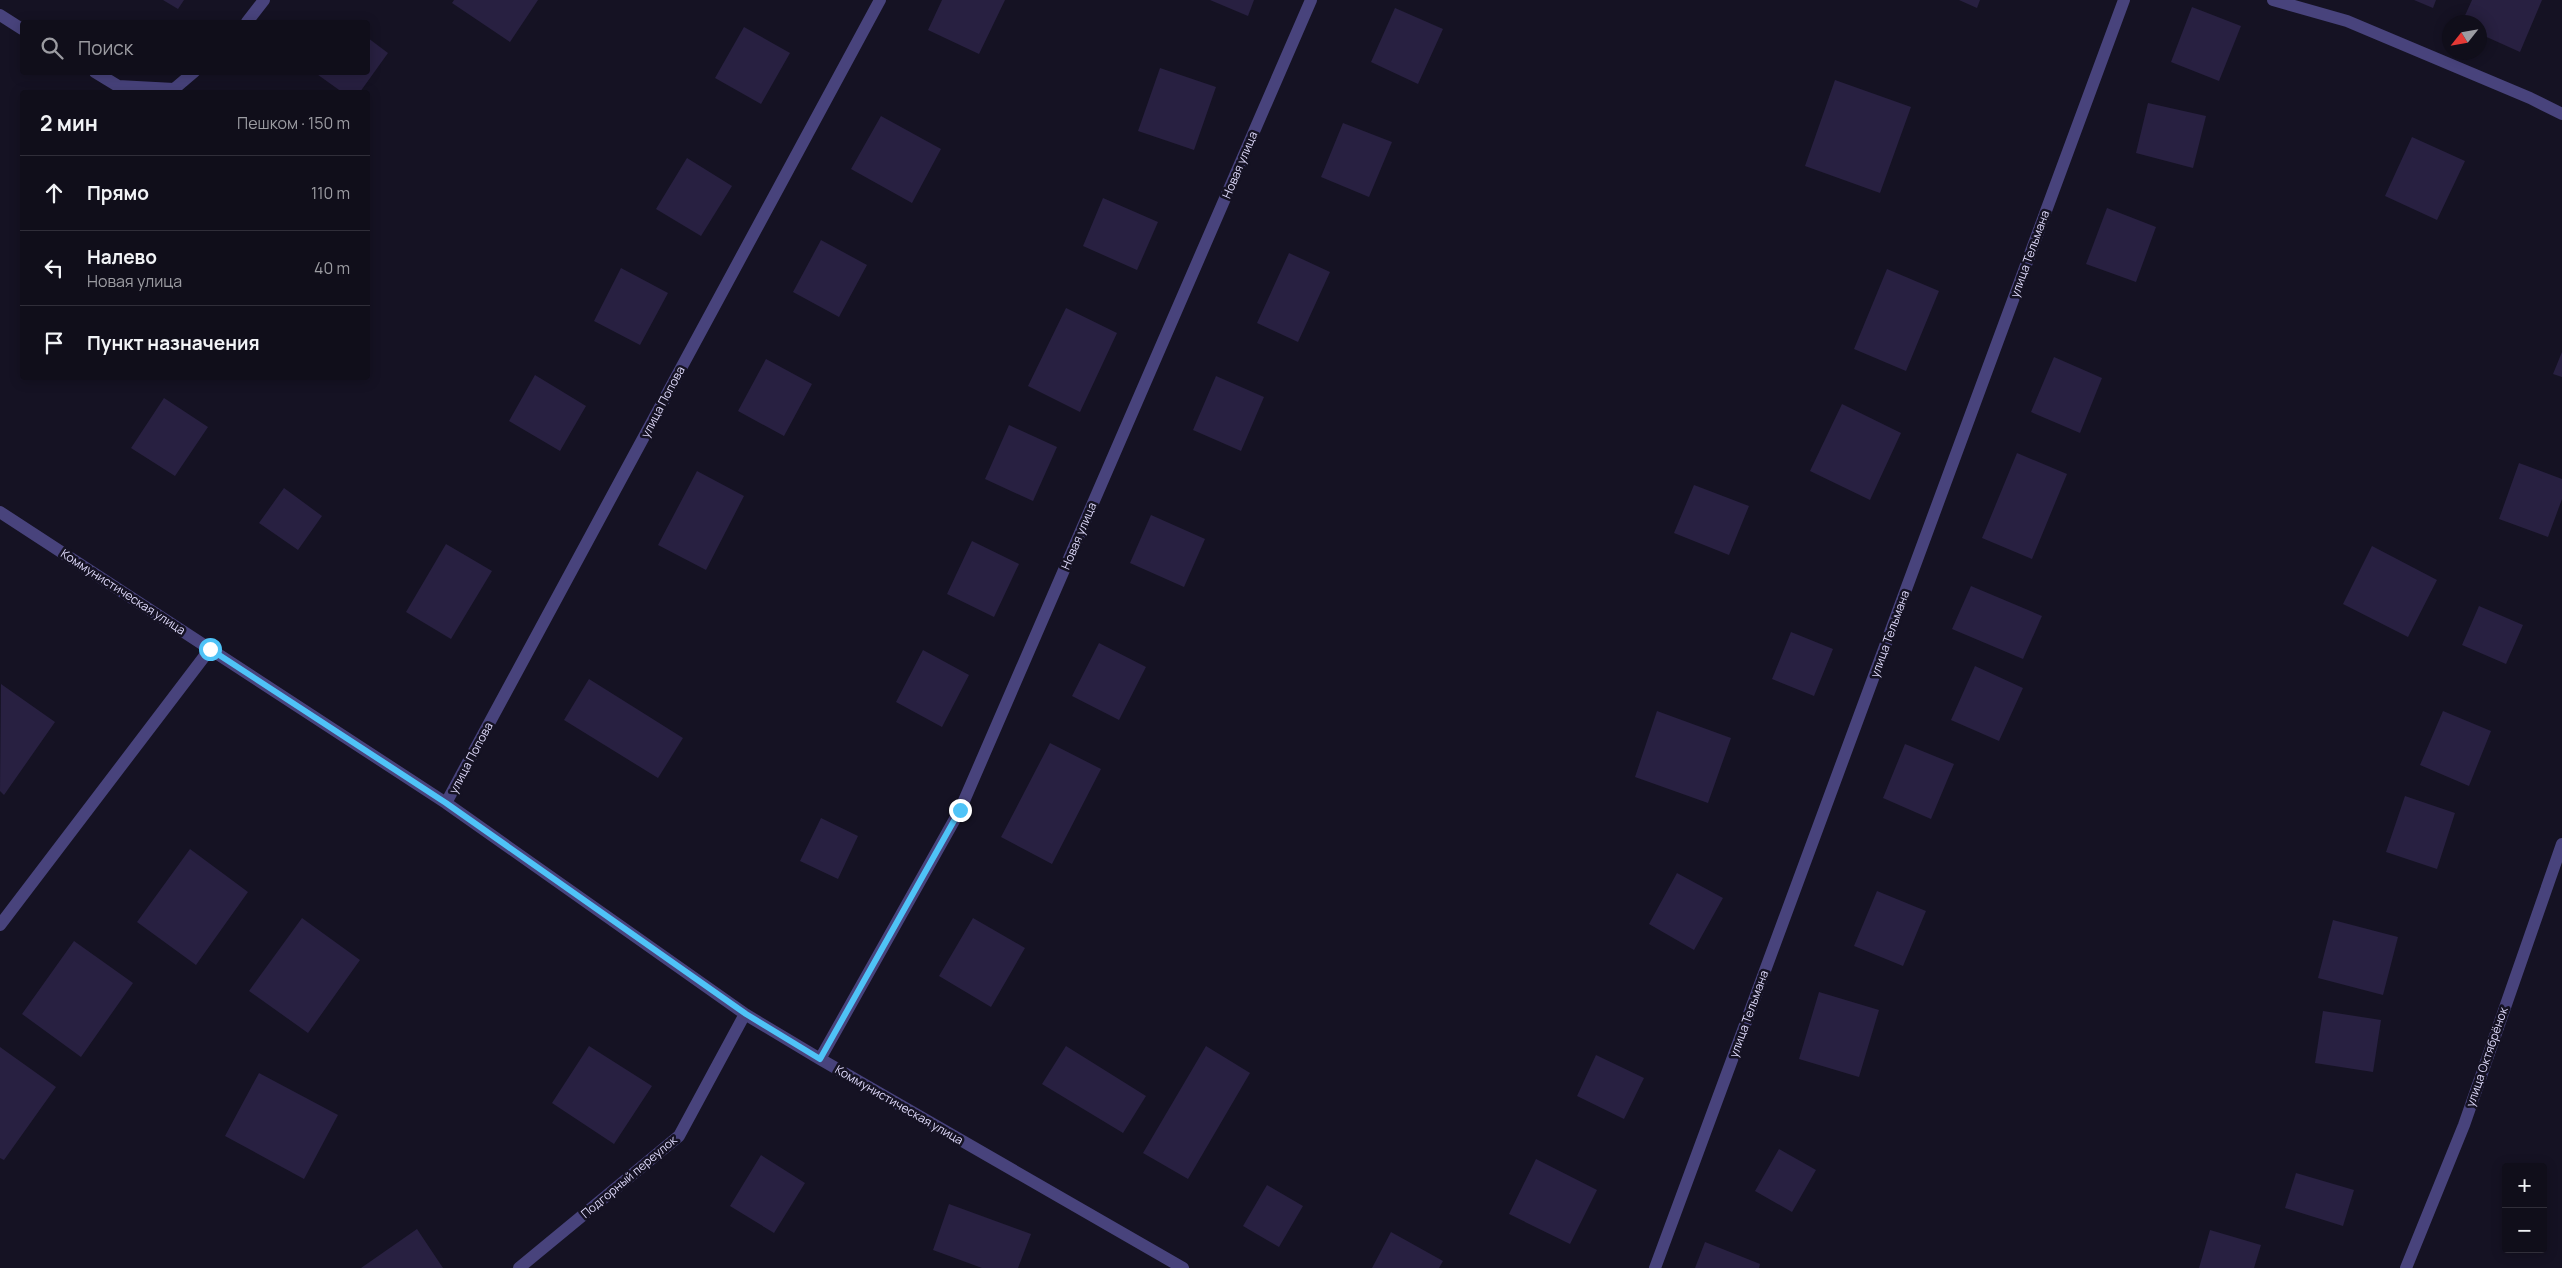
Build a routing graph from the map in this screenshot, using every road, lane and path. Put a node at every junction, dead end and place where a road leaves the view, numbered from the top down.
1 (264, 0) edge
2 (880, 0) edge
3 (1311, 0) edge
4 (2124, 0) edge
5 (2273, 0) edge
6 (0, 15) edge
7 (249, 20) edge
8 (20, 28) edge
9 (100, 75) edge
10 (190, 75) edge
11 (2562, 114) edge
12 (0, 512) edge
13 (210, 649) junction
14 (446, 803) junction
15 (2562, 844) edge
16 (0, 925) edge
17 (746, 1014) junction
18 (820, 1059) junction
19 (519, 1268) edge
20 (1183, 1268) edge
21 (1655, 1268) edge
22 (2406, 1268) edge

1 - 7 street
2 - 14 street, улица Попова
3 - 18 street, Новая улица
4 - 21 street, улица Тельмана
5 - 11 street
6 - 8 street
9 - 10 street
12 - 13 street, Коммунистическая улица
13 - 14 street, Коммунистическая улица
13 - 16 street
14 - 17 street, Коммунистическая улица
15 - 22 street, улица Октябрёнок
17 - 18 street, Коммунистическая улица
17 - 19 street, Подгорный переулок
18 - 20 street, Коммунистическая улица

